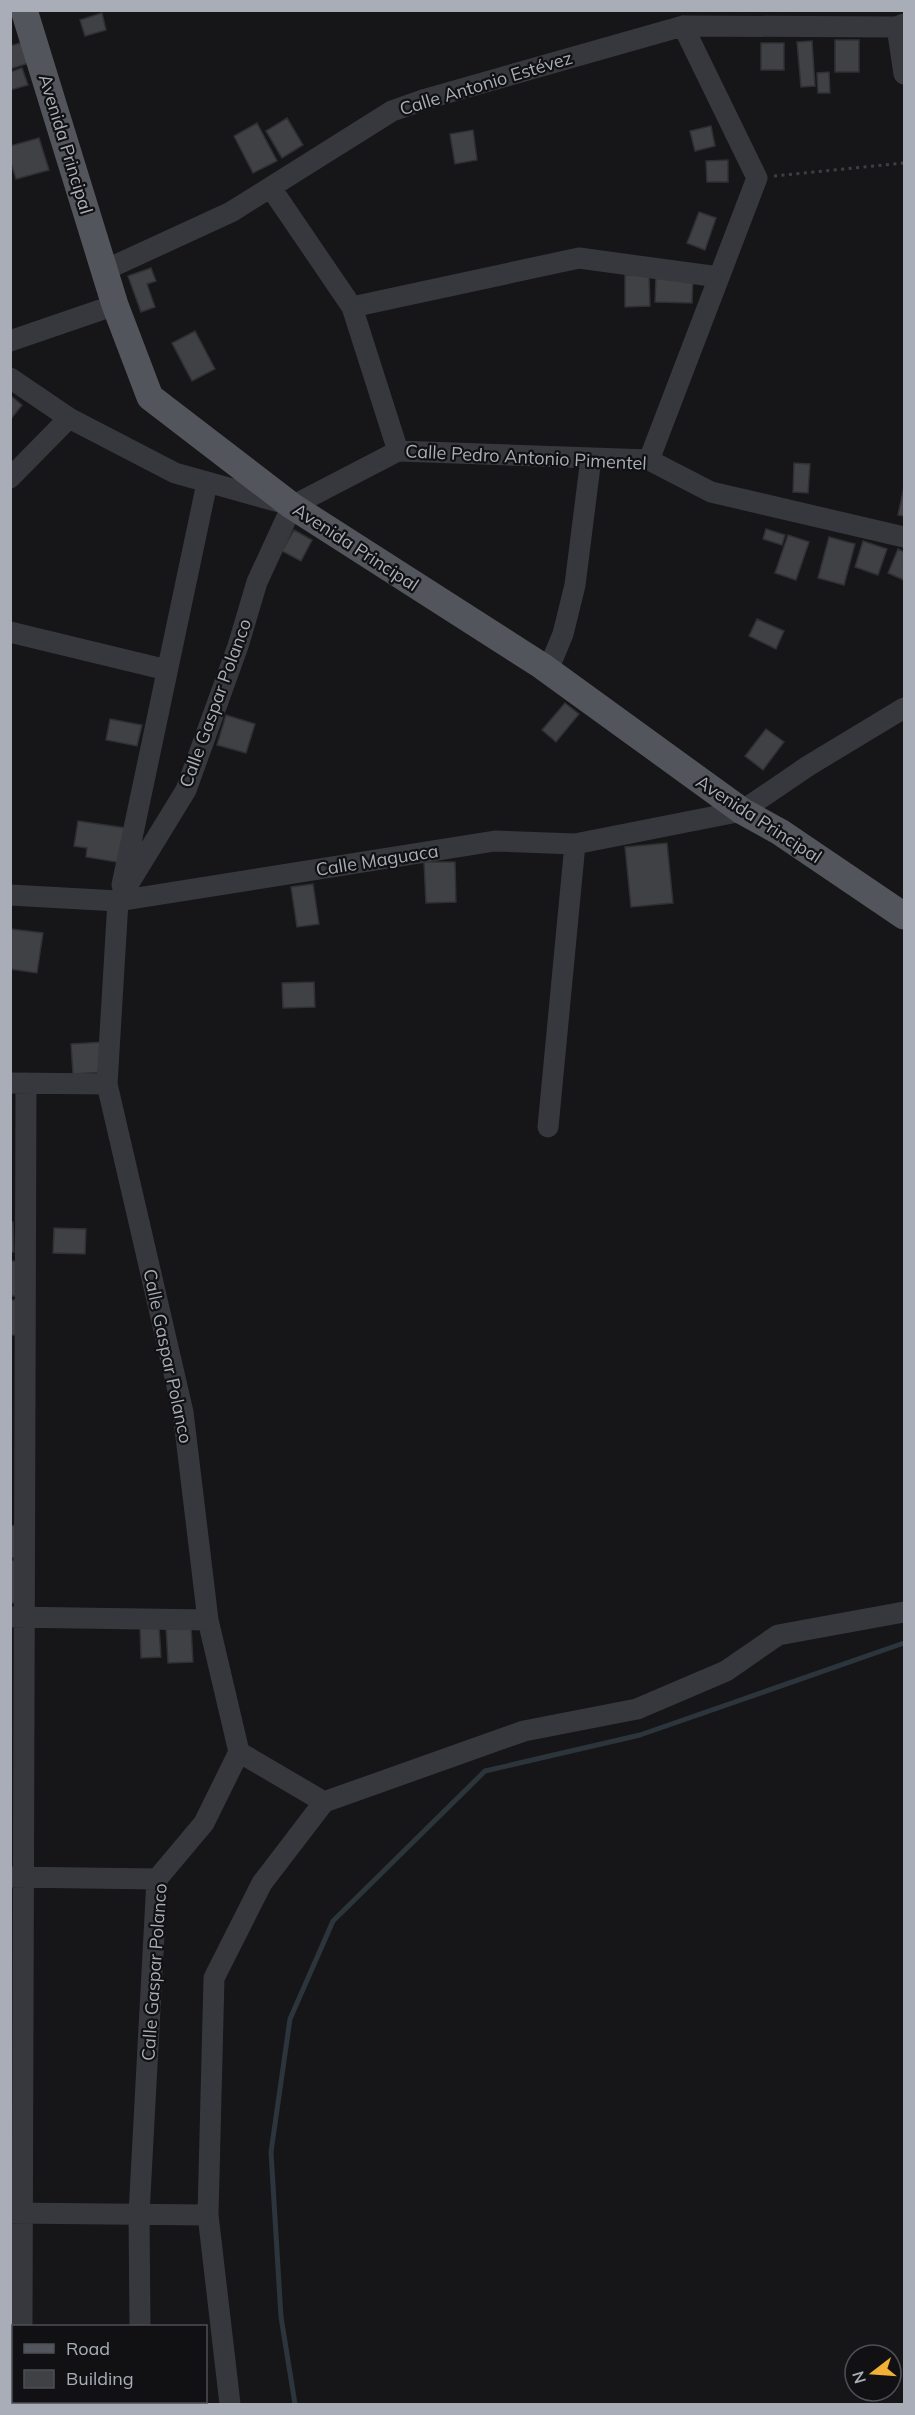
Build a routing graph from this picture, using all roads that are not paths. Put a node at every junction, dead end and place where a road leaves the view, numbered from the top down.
1 (24, 10) edge
2 (683, 26) junction
3 (901, 26) edge
4 (904, 74) edge
5 (270, 188) junction
6 (105, 270) junction
7 (718, 277) junction
8 (115, 305) junction
9 (352, 307) junction
10 (10, 341) edge
11 (10, 378) edge
12 (69, 418) junction
13 (398, 451) junction
14 (591, 458) junction
15 (649, 460) junction
16 (10, 478) edge
17 (207, 483) junction
18 (292, 506) junction
19 (904, 537) edge
20 (10, 632) edge
21 (167, 670) junction
22 (548, 670) junction
23 (904, 708) edge
24 (742, 811) junction
25 (575, 844) junction
26 (10, 895) edge
27 (118, 900) junction
28 (904, 916) edge
29 (18, 1083) edge
30 (107, 1084) junction
31 (548, 1127) dead end
32 (904, 1612) edge
33 (17, 1617) edge
34 (208, 1620) junction
35 (239, 1752) junction
36 (324, 1802) junction
37 (17, 1877) edge
38 (157, 1879) junction
39 (17, 2213) edge
40 (139, 2214) junction
41 (208, 2215) junction
42 (22, 2325) edge
43 (140, 2325) edge
44 (230, 2404) edge

1 - 6 main road, Avenida Principal
2 - 3 street, Calle Antonio Estévez
2 - 5 street, Calle Antonio Estévez
2 - 7 street
3 - 4 street
5 - 6 street, Calle Antonio Estévez
5 - 9 street
6 - 8 main road, Avenida Principal
7 - 9 street
7 - 15 street
8 - 10 street
8 - 18 main road, Avenida Principal
9 - 13 street
11 - 12 street
12 - 16 street
12 - 17 street
13 - 14 street, Calle Pedro Antonio Pimentel
13 - 18 street, Calle Pedro Antonio Pimentel
14 - 15 street, Calle Pedro Antonio Pimentel
14 - 22 street
15 - 19 street, Calle Pedro Antonio Pimentel
17 - 18 street
17 - 21 street
18 - 22 main road, Avenida Principal
18 - 27 street, Calle Gaspar Polanco
20 - 21 street
21 - 27 street
22 - 24 main road, Avenida Principal
23 - 24 street
24 - 25 street, Calle Maguaca
24 - 28 main road, Avenida Principal
25 - 27 street, Calle Maguaca
25 - 31 street
26 - 27 street, Calle Maguaca
27 - 30 street, Calle Gaspar Polanco
29 - 30 street
29 - 33 street
30 - 34 street, Calle Gaspar Polanco
32 - 36 street
33 - 34 street
33 - 37 street
34 - 35 street, Calle Gaspar Polanco
35 - 36 street
35 - 38 street, Calle Gaspar Polanco
36 - 41 street
37 - 38 street
37 - 39 street
38 - 40 street, Calle Gaspar Polanco
39 - 40 street
39 - 42 street
40 - 41 street
40 - 43 street, Calle Gaspar Polanco
41 - 44 street

